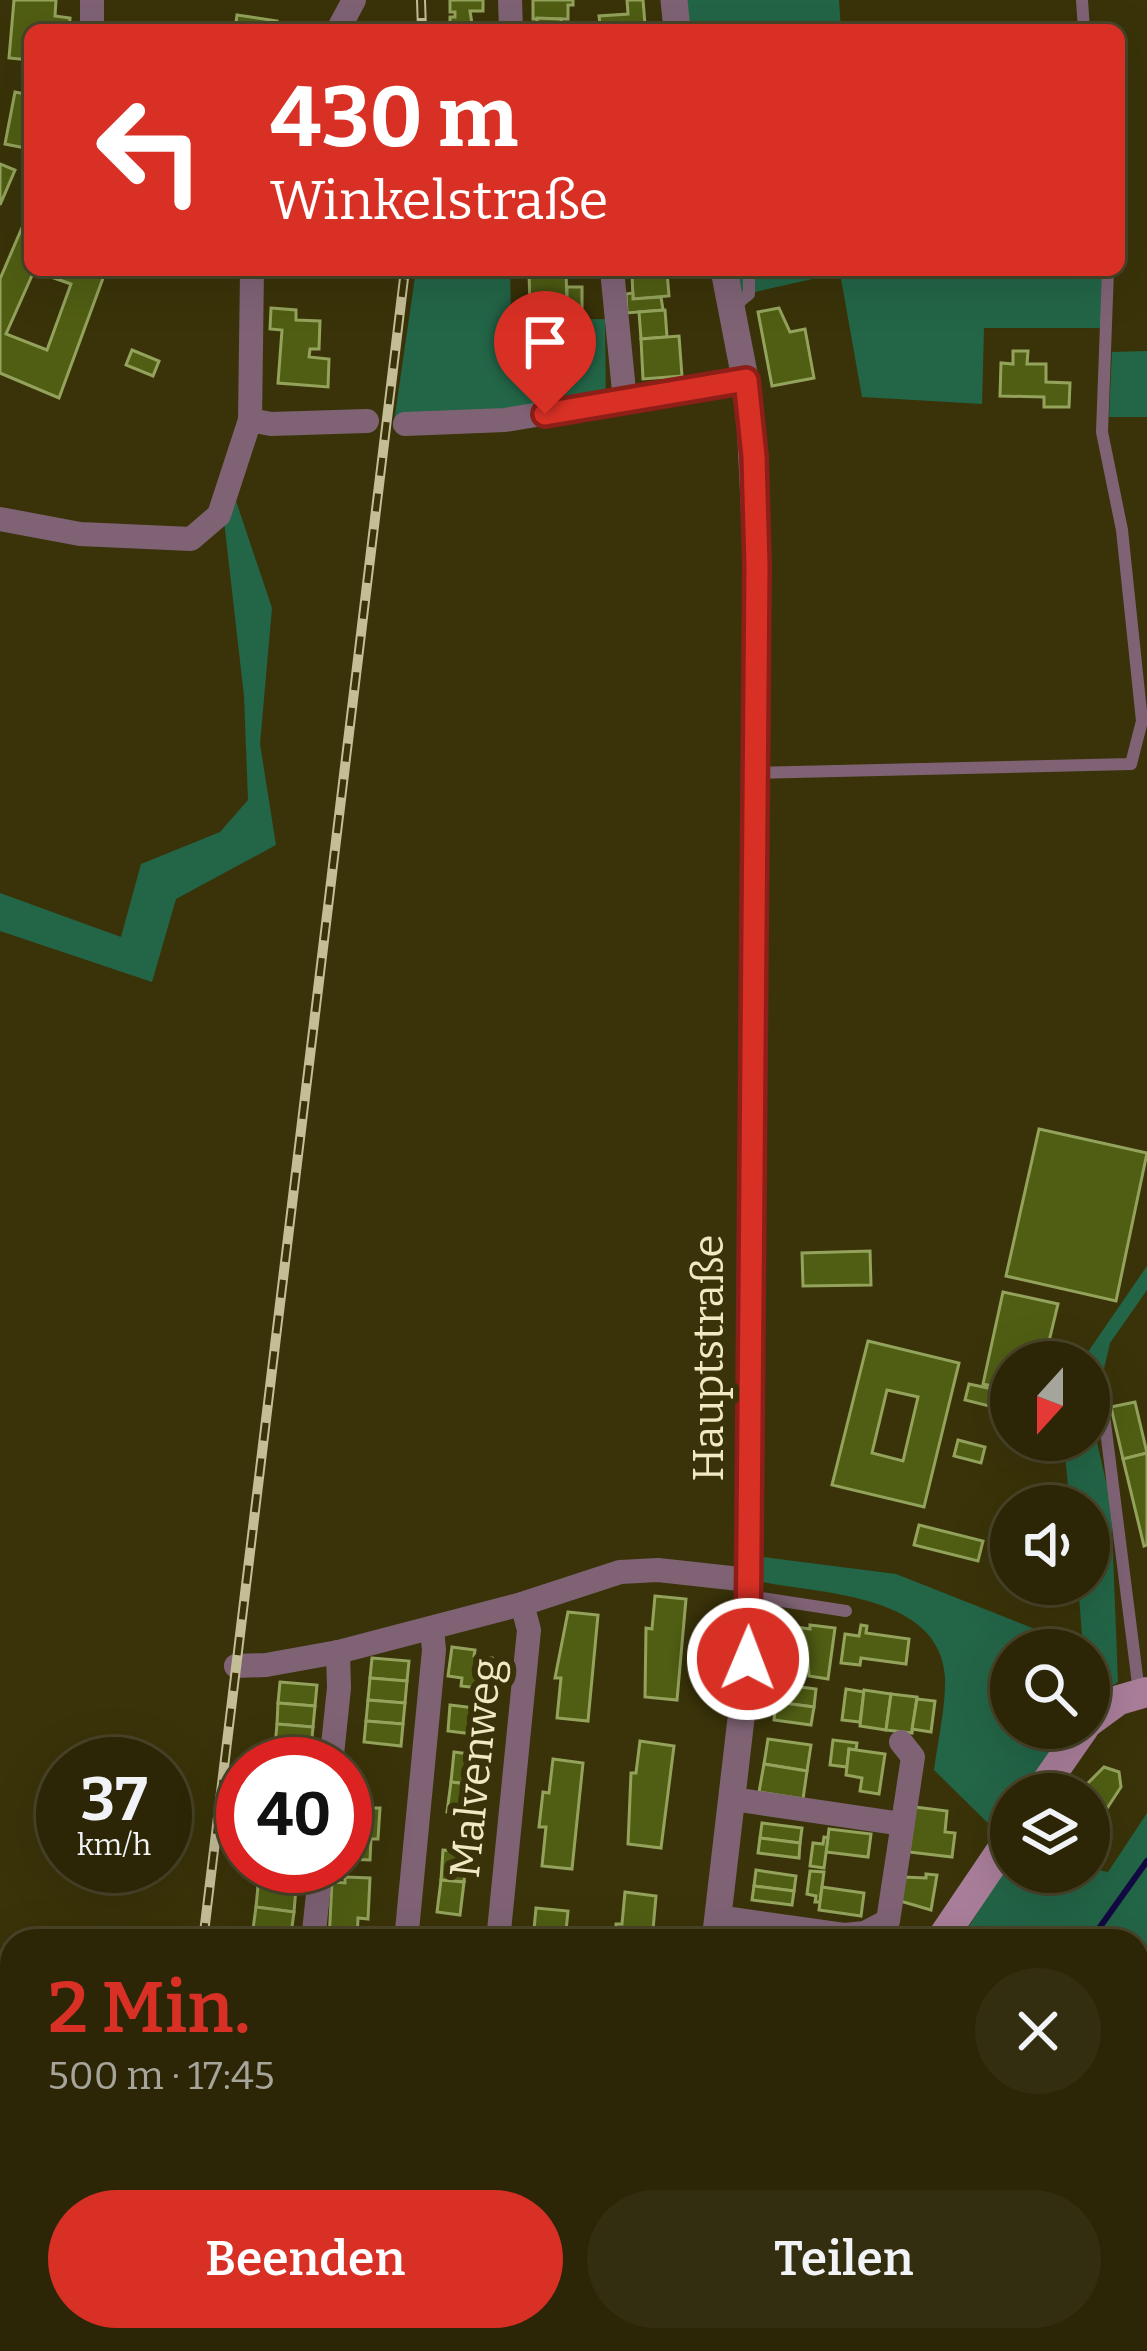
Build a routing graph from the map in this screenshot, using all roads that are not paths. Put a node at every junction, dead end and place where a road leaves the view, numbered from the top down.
1 (251, 276) edge
2 (614, 276) edge
3 (725, 276) edge
4 (749, 276) edge
5 (1108, 276) edge
6 (732, 308) junction
7 (746, 380) junction
8 (625, 401) junction
9 (250, 420) junction
10 (367, 421) dead end
11 (405, 424) dead end
12 (0, 519) edge
13 (754, 773) junction
14 (1110, 1458) edge
15 (749, 1588) junction
16 (522, 1604) junction
17 (846, 1611) dead end
18 (432, 1628) junction
19 (338, 1652) junction
20 (236, 1666) dead end
21 (1143, 1692) edge
22 (1110, 1707) edge
23 (334, 1737) edge
24 (901, 1742) dead end
25 (733, 1799) junction
26 (902, 1824) junction
27 (990, 1867) edge
28 (318, 1893) edge
29 (314, 1929) edge
30 (407, 1929) edge
31 (499, 1929) edge
32 (716, 1929) edge
33 (875, 1929) edge
34 (948, 1929) edge

1 - 9 street
2 - 8 street
3 - 6 street, Hauptstraße
4 - 6 lane
5 - 13 lane
6 - 7 street, Hauptstraße
7 - 8 street
7 - 13 street, Hauptstraße
8 - 11 street
9 - 10 street
9 - 12 street
13 - 15 street, Hauptstraße
14 - 21 lane
15 - 16 street
15 - 17 lane
15 - 25 street, Hauptstraße
16 - 18 street
16 - 31 street, Malvenweg
18 - 19 street
18 - 30 street
19 - 20 street
19 - 23 street
21 - 22 main road
24 - 26 street
25 - 26 street
25 - 32 street, Hauptstraße
26 - 33 street
27 - 34 main road
28 - 29 street

